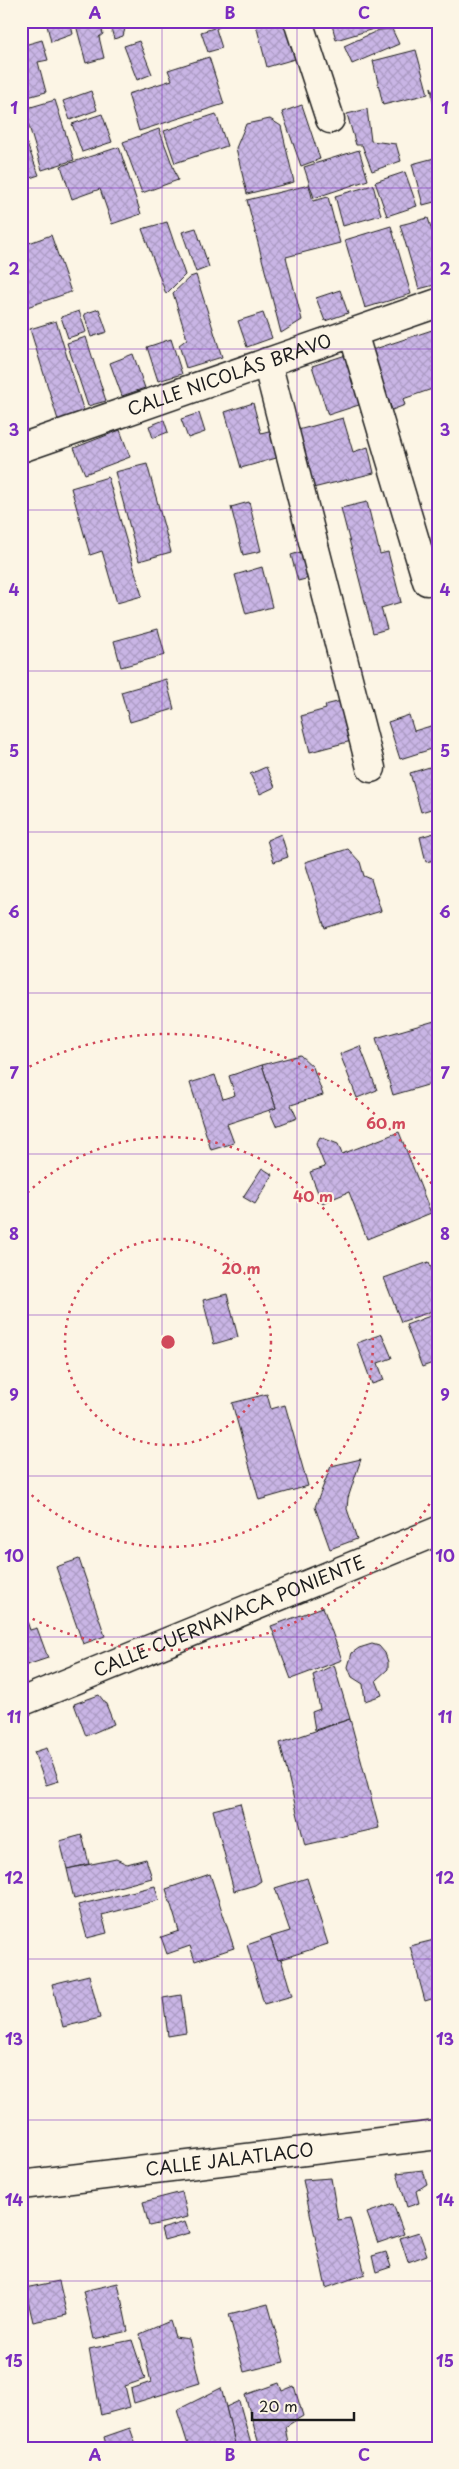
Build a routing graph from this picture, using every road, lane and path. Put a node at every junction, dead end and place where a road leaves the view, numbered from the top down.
1 (298, 21) edge
2 (330, 119) dead end
3 (438, 303) edge
4 (353, 333) junction
5 (267, 362) junction
6 (21, 448) edge
7 (427, 581) dead end
8 (371, 768) dead end
9 (438, 1531) edge
10 (21, 1702) edge
11 (438, 2135) edge
12 (21, 2185) edge

1 - 2 street
3 - 4 street, CALLE NICOLÁS BRAVO
4 - 5 street, CALLE NICOLÁS BRAVO
4 - 7 street
5 - 6 street, CALLE NICOLÁS BRAVO
5 - 8 street
9 - 10 street, CALLE CUERNAVACA PONIENTE
11 - 12 street, CALLE JALATLACO

